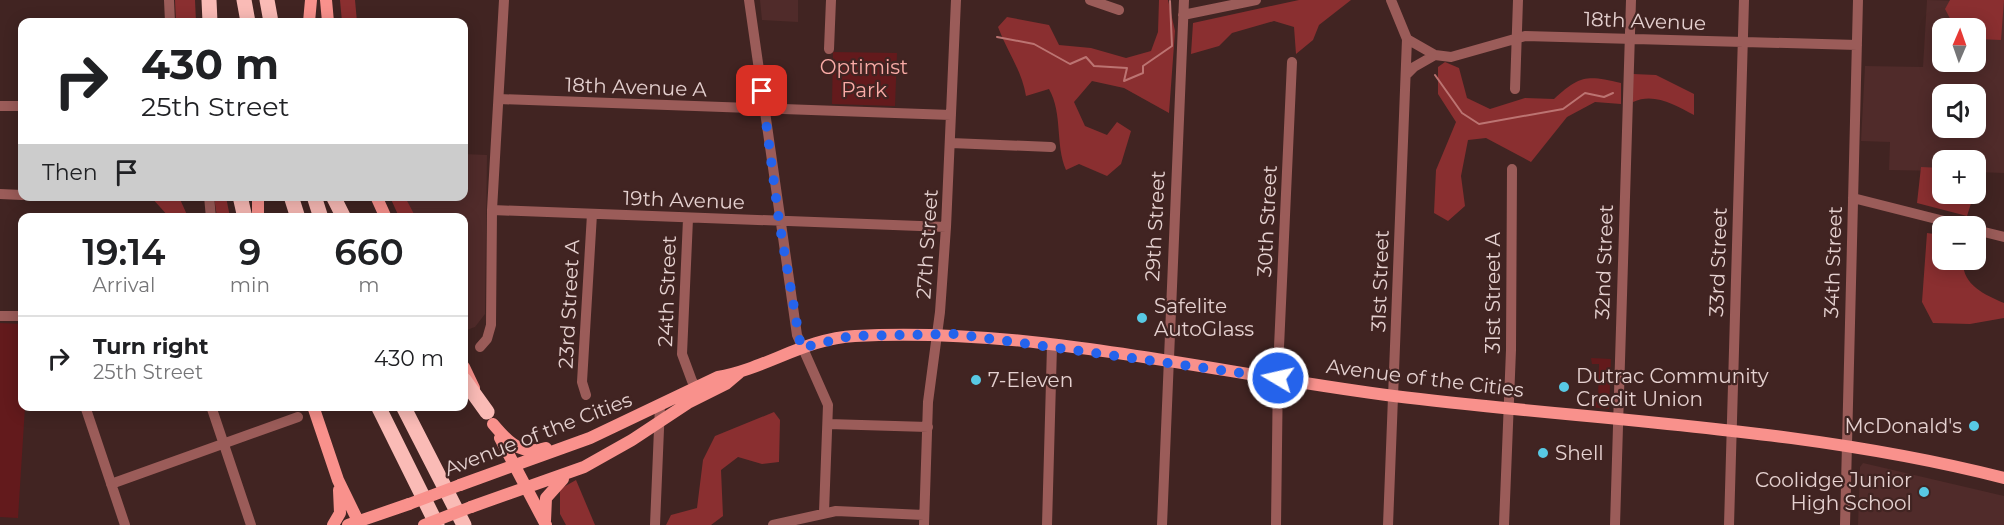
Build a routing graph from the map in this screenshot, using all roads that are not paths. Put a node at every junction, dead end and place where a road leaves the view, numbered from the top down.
1 (168, 0) edge
2 (209, 0) edge
3 (244, 0) edge
4 (267, 0) edge
5 (312, 0) edge
6 (326, 0) edge
7 (504, 0) edge
8 (749, 0) edge
9 (831, 0) edge
10 (956, 0) edge
11 (1090, 0) edge
12 (1184, 0) edge
13 (1256, 0) edge
14 (1391, 0) edge
15 (1518, 0) edge
16 (1631, 0) edge
17 (1744, 0) edge
18 (1858, 0) edge
19 (1119, 10) dead end
20 (1183, 15) junction
21 (170, 18) edge
22 (210, 18) edge
23 (247, 18) edge
24 (270, 18) edge
25 (310, 18) edge
26 (328, 18) edge
27 (1516, 37) junction
28 (1407, 39) junction
29 (1630, 39) junction
30 (1743, 42) junction
31 (1857, 45) junction
32 (829, 49) dead end
33 (1436, 56) junction
34 (1292, 62) dead end
35 (1406, 75) junction
36 (1515, 89) dead end
37 (499, 99) junction
38 (0, 106) edge
39 (18, 106) edge
40 (765, 110) junction
41 (951, 115) junction
42 (951, 143) junction
43 (1051, 147) dead end
44 (1512, 169) dead end
45 (0, 194) edge
46 (18, 195) edge
47 (1853, 198) junction
48 (492, 210) junction
49 (592, 214) junction
50 (1932, 218) edge
51 (688, 219) junction
52 (779, 221) junction
53 (946, 227) junction
54 (1986, 232) edge
55 (2004, 237) edge
56 (0, 316) edge
57 (18, 316) edge
58 (937, 333) junction
59 (1052, 346) junction
60 (480, 347) dead end
61 (801, 348) junction
62 (1167, 362) junction
63 (468, 375) edge
64 (1278, 378) junction
65 (468, 386) edge
66 (700, 392) junction
67 (586, 395) dead end
68 (1393, 396) junction
69 (660, 405) junction
70 (1510, 408) junction
71 (87, 411) edge
72 (213, 411) edge
73 (315, 411) edge
74 (381, 411) edge
75 (406, 411) edge
76 (298, 417) dead end
77 (490, 418) junction
78 (1618, 419) junction
79 (659, 421) junction
80 (828, 424) junction
81 (928, 427) junction
82 (1732, 432) junction
83 (224, 445) junction
84 (1847, 446) junction
85 (515, 466) junction
86 (574, 471) junction
87 (2004, 478) edge
88 (338, 480) junction
89 (111, 484) junction
90 (527, 489) junction
91 (824, 512) junction
92 (924, 520) edge
93 (355, 524) edge
94 (545, 524) edge
95 (125, 525) edge
96 (251, 525) edge
97 (333, 525) edge
98 (424, 525) edge
99 (438, 525) edge
100 (464, 525) edge
101 (655, 525) edge
102 (773, 525) edge
103 (1047, 525) edge
104 (1162, 525) edge
105 (1276, 525) edge
106 (1388, 525) edge
107 (1504, 525) edge
108 (1615, 525) edge
109 (1729, 525) edge
110 (1845, 525) edge

1 - 21 street
2 - 22 highway
3 - 23 highway
4 - 24 highway
5 - 25 main road
6 - 26 main road
7 - 37 street
8 - 40 street
9 - 32 street
10 - 41 street, 27th Street
11 - 19 street
12 - 20 street, 29th Street
13 - 20 street
14 - 28 street
15 - 27 street
16 - 29 street, 32nd Street
17 - 30 street, 33rd Street
18 - 31 street, 34th Street
20 - 62 street, 29th Street
27 - 29 street, 18th Avenue
27 - 33 street, 18th Avenue
27 - 36 street
28 - 33 street
28 - 35 street, 31st Street
29 - 30 street, 18th Avenue
29 - 78 street, 32nd Street
30 - 31 street, 18th Avenue
30 - 82 street, 33rd Street
31 - 47 street, 34th Street
33 - 35 street, 18th Avenue
34 - 64 street, 30th Street
35 - 68 street, 31st Street
37 - 40 street, 18th Avenue A
37 - 48 street
38 - 39 street
40 - 41 street, 18th Avenue A
40 - 52 street
41 - 42 street, 27th Street
42 - 43 street
42 - 53 street, 27th Street
44 - 70 street, 31st Street A
45 - 46 street
47 - 50 street
47 - 84 street, 34th Street
48 - 49 street, 19th Avenue
48 - 60 street
49 - 51 street, 19th Avenue
49 - 67 street, 23rd Street A
51 - 52 street, 19th Avenue
51 - 66 street, 24th Street
52 - 53 street, 19th Avenue
52 - 61 street
53 - 58 street, 27th Street
54 - 55 street
56 - 57 street
58 - 59 main road, Avenue of the Cities
58 - 61 main road, Avenue of the Cities
58 - 81 street, 27th Street
59 - 62 main road, Avenue of the Cities
59 - 103 street
61 - 66 main road, Avenue of the Cities
61 - 80 street
62 - 64 main road, Avenue of the Cities
62 - 104 street, 29th Street
63 - 77 main road
64 - 68 main road, Avenue of the Cities
64 - 105 street, 30th Street
65 - 77 highway
66 - 69 main road, Avenue of the Cities
66 - 79 main road, Avenue of the Cities
68 - 70 main road, Avenue of the Cities
68 - 106 street, 31st Street
69 - 77 main road
69 - 79 street
69 - 85 main road, Avenue of the Cities
70 - 78 main road, Avenue of the Cities
70 - 107 street, 31st Street A
71 - 89 street
72 - 83 street
73 - 88 main road
74 - 99 highway
75 - 100 highway
76 - 83 street
77 - 85 main road
78 - 82 main road, Avenue of the Cities
78 - 108 street, 32nd Street
79 - 86 main road, Avenue of the Cities
79 - 101 street
80 - 81 street
80 - 91 street
81 - 92 street, 27th Street
82 - 84 main road, Avenue of the Cities
82 - 109 street, 33rd Street
83 - 89 street
83 - 96 street
84 - 87 main road, Avenue of the Cities
84 - 110 street, 34th Street
85 - 90 main road
85 - 93 main road, Avenue of the Cities, bridge
86 - 90 main road, Avenue of the Cities
86 - 94 main road
88 - 93 main road
88 - 97 main road
89 - 95 street
90 - 94 main road
90 - 98 main road, Avenue of the Cities, bridge
91 - 92 street
91 - 102 street

